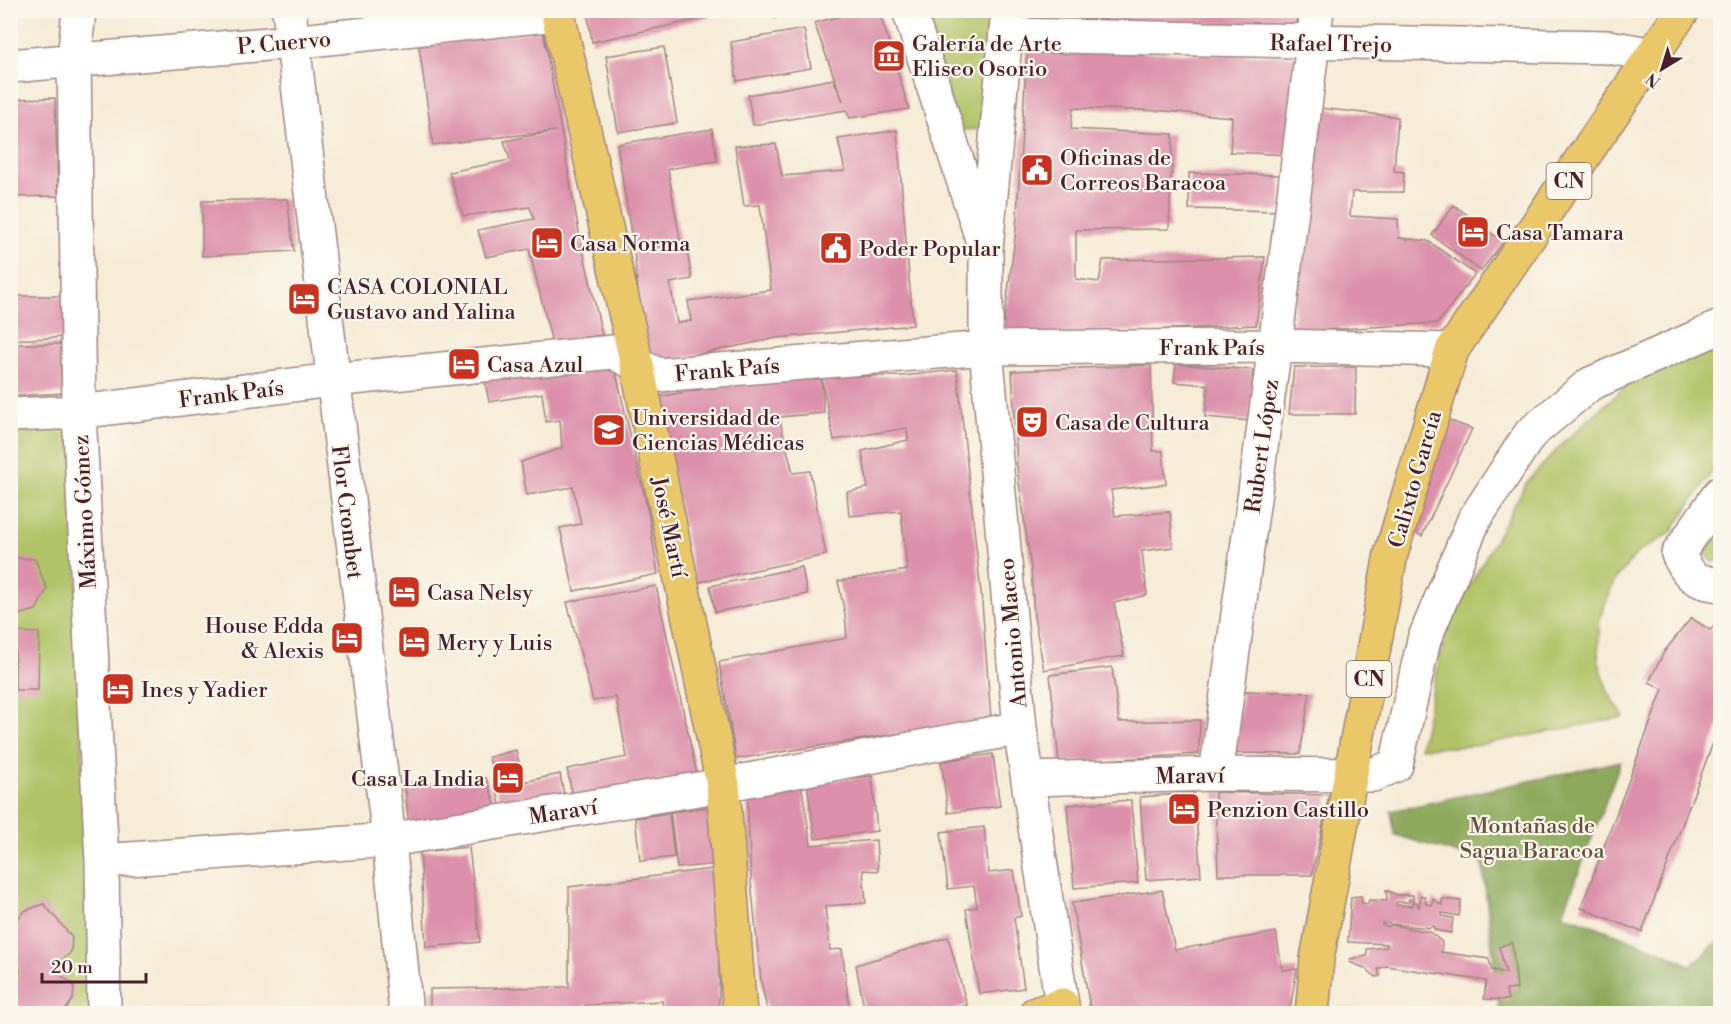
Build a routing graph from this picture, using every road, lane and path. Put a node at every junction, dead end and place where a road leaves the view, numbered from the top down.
1 (79, 10) edge
2 (909, 10) edge
3 (1317, 10) edge
4 (1683, 10) edge
5 (557, 13) edge
6 (1007, 23) edge
7 (290, 26) edge
8 (1315, 43) junction
9 (1655, 55) junction
10 (74, 60) junction
11 (10, 66) edge
12 (986, 249) junction
13 (1720, 327) edge
14 (1275, 346) junction
15 (986, 348) junction
16 (1452, 350) junction
17 (637, 365) junction
18 (332, 380) junction
19 (80, 412) junction
20 (10, 415) edge
21 (1720, 493) edge
22 (1720, 585) edge
23 (1020, 728) junction
24 (1216, 774) junction
25 (1352, 775) junction
26 (1029, 779) junction
27 (723, 785) junction
28 (389, 840) junction
29 (102, 861) junction
30 (1053, 1011) edge
31 (104, 1014) edge
32 (406, 1014) edge
33 (740, 1014) edge
34 (1312, 1014) edge

1 - 10 street, Máximo Gómez
2 - 12 street, Antonio Maceo
3 - 8 street, Rubert López
4 - 9 main road, Calixto García / CN
5 - 7 street, P. Cuervo
5 - 17 main road, José Martí
6 - 8 street, Rafael Trejo
6 - 12 street, Antonio Maceo
7 - 10 street, P. Cuervo
7 - 18 street, Flor Crombet
8 - 9 street, Rafael Trejo
8 - 14 street, Rubert López
9 - 16 main road, Calixto García / CN
10 - 11 street, P. Cuervo
10 - 19 street, Máximo Gómez
12 - 15 street, Antonio Maceo
13 - 25 street, Maraví
14 - 15 street, Frank País
14 - 16 street, Frank País
14 - 24 street, Rubert López
15 - 17 street, Frank País
15 - 23 street, Antonio Maceo
16 - 25 main road, Calixto García / CN
17 - 18 street, Frank País
17 - 27 main road, José Martí
18 - 19 street, Frank País
18 - 28 street, Flor Crombet
19 - 20 street, Frank País
19 - 29 street, Máximo Gómez
21 - 22 street
23 - 26 street, Antonio Maceo
23 - 27 street, Maraví
24 - 25 street, Maraví
24 - 26 street, Maraví
25 - 34 main road, Calixto García / CN
26 - 30 street, Antonio Maceo
27 - 28 street, Maraví
27 - 33 main road, José Martí
28 - 29 street, Maraví
28 - 32 street, Flor Crombet
29 - 31 street, Máximo Gómez

